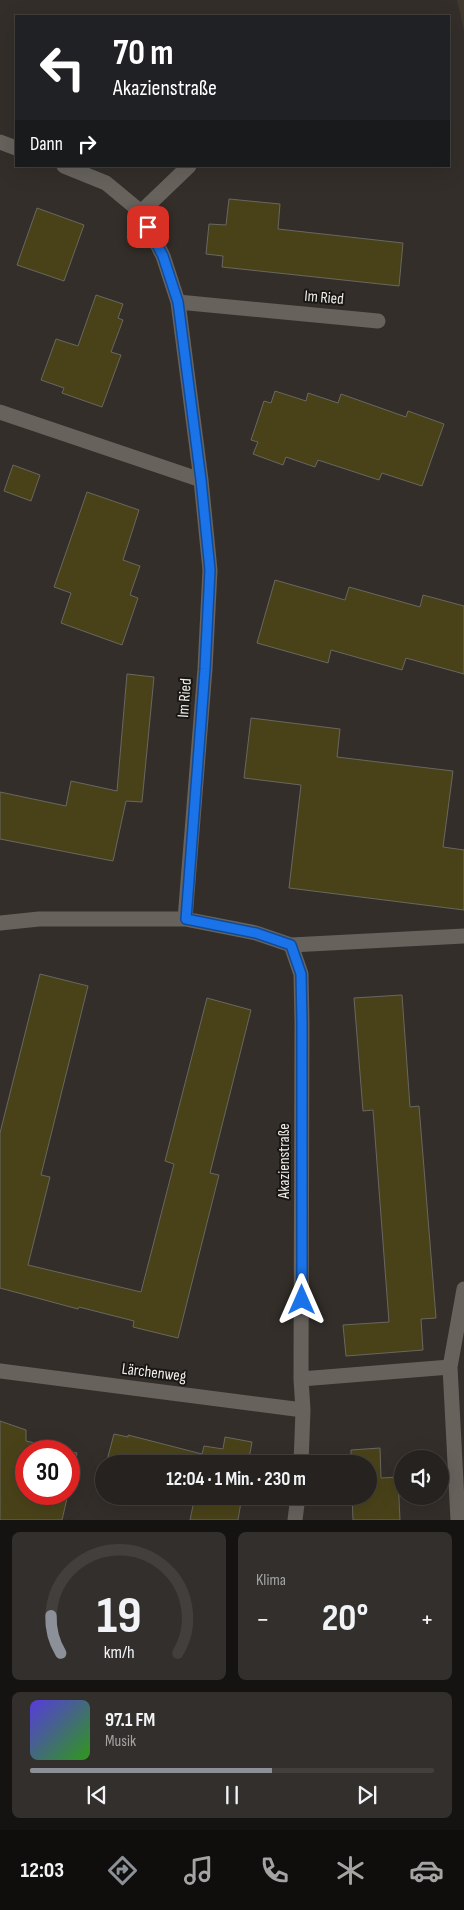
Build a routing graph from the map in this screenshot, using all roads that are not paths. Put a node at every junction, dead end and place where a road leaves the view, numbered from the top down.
1 (0, 142) edge
2 (15, 148) edge
3 (66, 167) edge
4 (189, 167) edge
5 (141, 212) junction
6 (178, 302) junction
7 (378, 321) dead end
8 (0, 412) edge
9 (201, 480) junction
10 (186, 919) junction
11 (0, 923) edge
12 (464, 936) edge
13 (291, 945) junction
14 (464, 1289) edge
15 (450, 1367) junction
16 (0, 1371) edge
17 (301, 1379) junction
18 (303, 1410) junction
19 (300, 1455) edge
20 (297, 1505) edge
21 (295, 1520) edge
22 (458, 1520) edge

1 - 2 street
3 - 5 street, Im Ried
4 - 5 street
5 - 6 street, Im Ried
6 - 7 street, Im Ried
6 - 9 street, Im Ried
8 - 9 street
9 - 10 street, Im Ried
10 - 11 street
10 - 13 street
12 - 13 street
13 - 17 street, Akazienstraße
14 - 15 street
15 - 17 street
15 - 22 street
16 - 18 street, Lärchenweg
17 - 18 street, Akazienstraße
18 - 19 street, Akazienstraße
20 - 21 street

